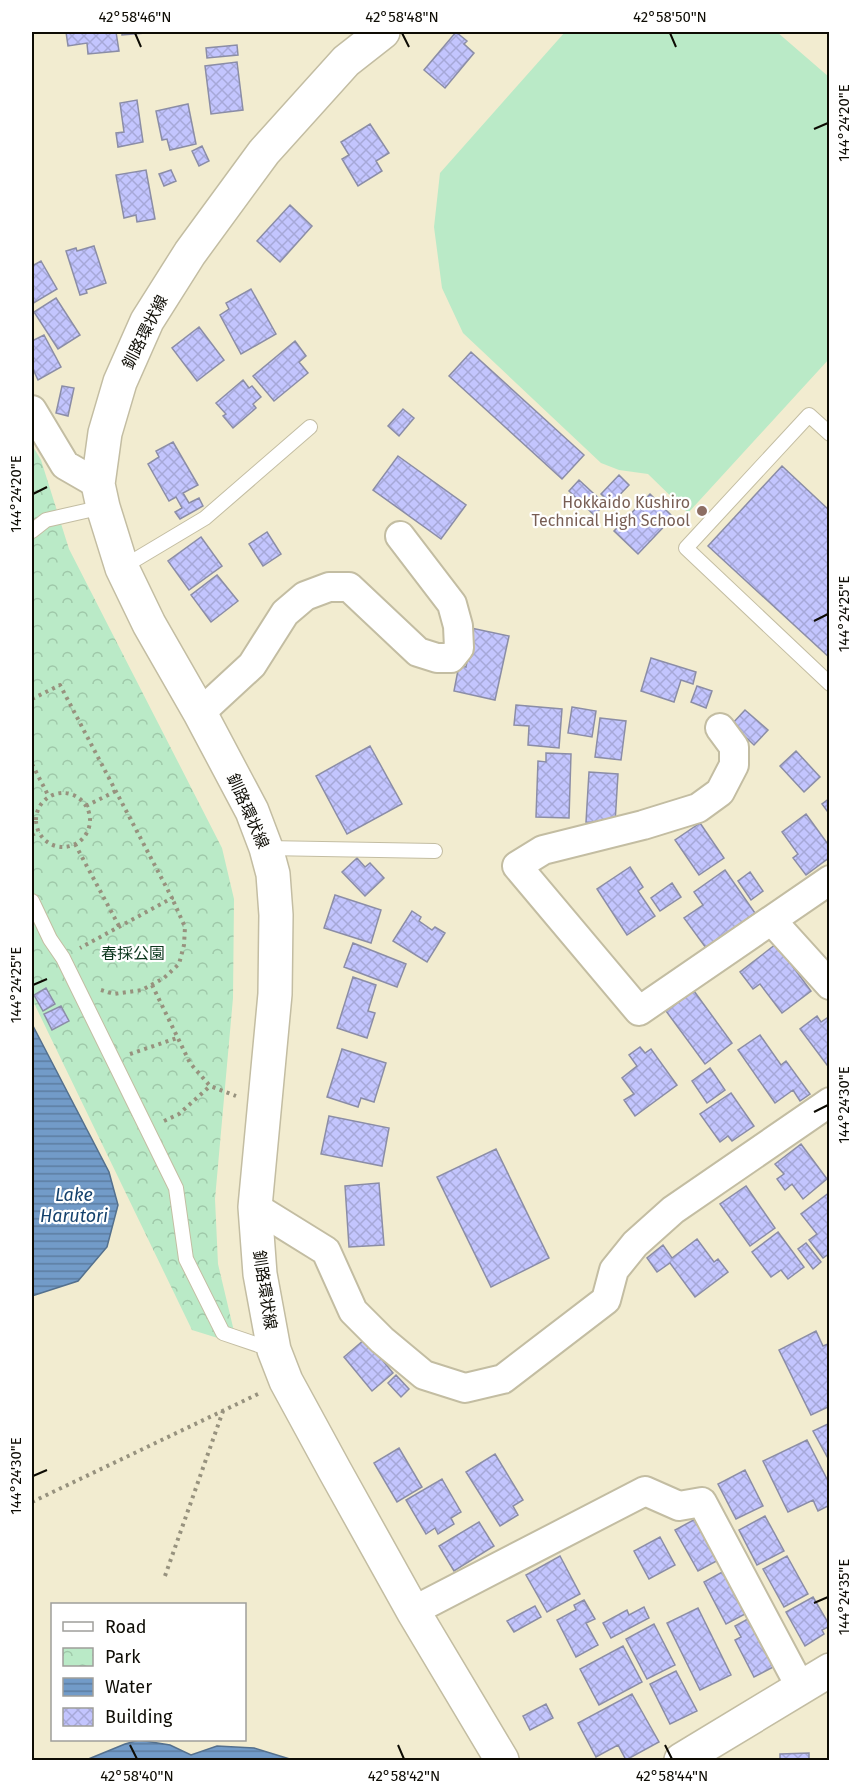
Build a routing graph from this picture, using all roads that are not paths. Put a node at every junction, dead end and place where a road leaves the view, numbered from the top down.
1 (383, 32) edge
2 (32, 410) edge
3 (310, 427) dead end
4 (830, 434) edge
5 (100, 496) junction
6 (32, 531) edge
7 (400, 536) dead end
8 (122, 568) junction
9 (830, 684) edge
10 (200, 713) junction
11 (720, 728) dead end
12 (266, 848) junction
13 (435, 851) dead end
14 (830, 880) edge
15 (32, 901) edge
16 (772, 921) junction
17 (830, 985) edge
18 (830, 1102) edge
19 (255, 1208) junction
20 (274, 1350) junction
21 (413, 1611) junction
22 (830, 1670) edge
23 (801, 1688) junction
24 (502, 1761) edge
25 (681, 1761) edge

1 - 5 street, 釧路環状線
2 - 5 street
3 - 8 lane
4 - 9 lane
5 - 6 lane
5 - 8 street, 釧路環状線
7 - 10 street
8 - 10 street, 釧路環状線
10 - 12 street, 釧路環状線
11 - 16 street
12 - 13 lane
12 - 19 street, 釧路環状線
14 - 16 street
15 - 20 lane
16 - 17 street
18 - 19 street
19 - 20 street, 釧路環状線
20 - 21 street, 釧路環状線
21 - 23 street
21 - 24 street, 釧路環状線
22 - 23 street
23 - 25 street

